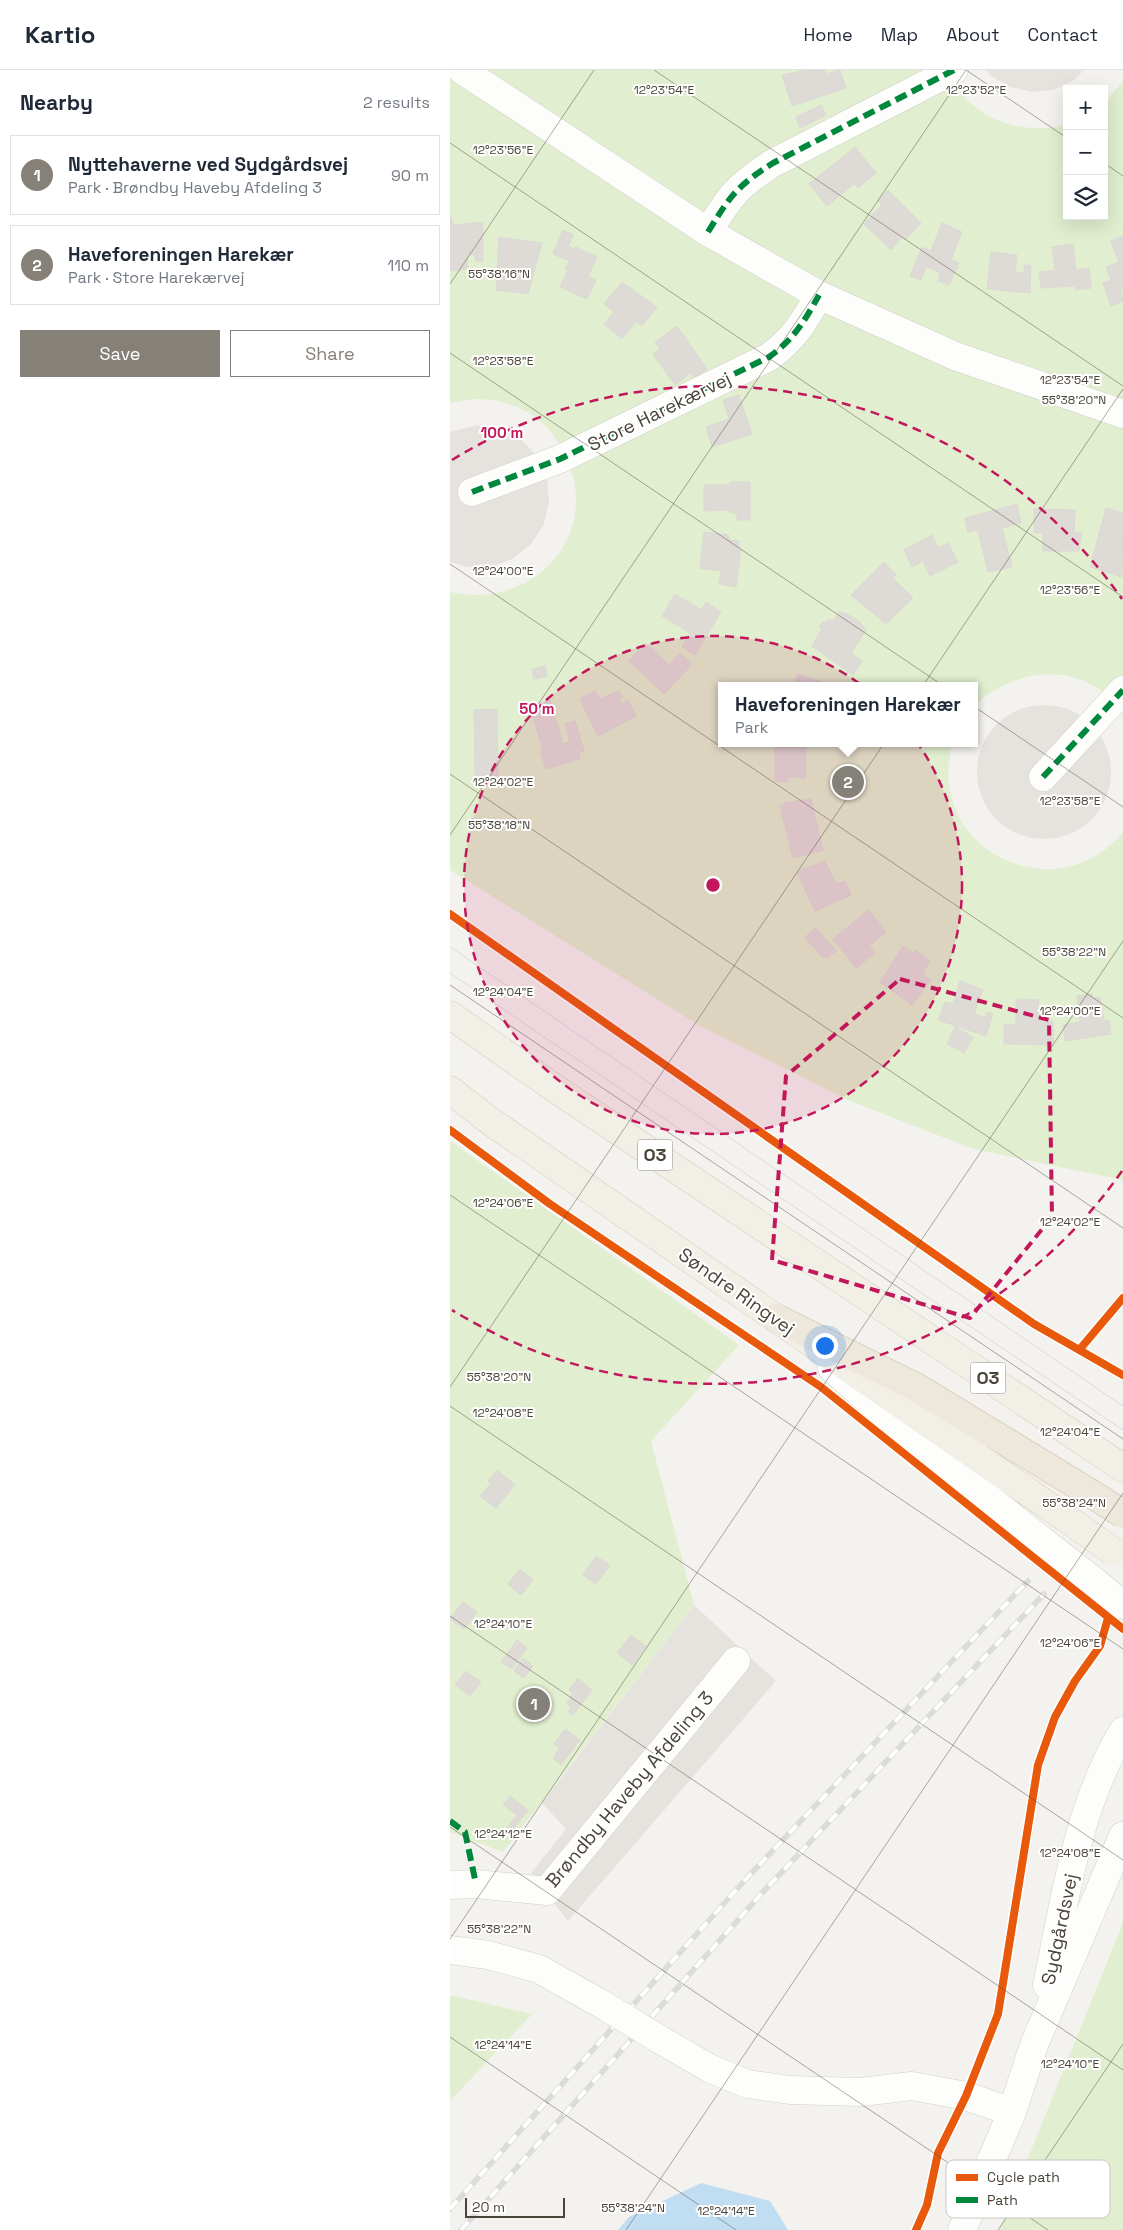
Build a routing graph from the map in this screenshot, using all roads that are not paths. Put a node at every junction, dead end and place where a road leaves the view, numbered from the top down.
1 (462, 70) edge
2 (954, 70) edge
3 (708, 232) junction
4 (818, 295) junction
5 (1123, 414) edge
6 (472, 492) dead end
7 (1123, 690) edge
8 (1043, 777) dead end
9 (450, 1015) edge
10 (450, 1090) edge
11 (776, 1318) junction
12 (1119, 1466) edge
13 (1123, 1514) edge
14 (1119, 1555) edge
15 (1123, 1605) edge
16 (736, 1661) dead end
17 (1123, 1731) edge
18 (1123, 1836) edge
19 (450, 1885) edge
20 (450, 1950) edge
21 (1034, 2045) junction
22 (1012, 2112) junction
23 (992, 2160) edge
24 (967, 2218) edge
25 (962, 2230) edge

1 - 3 street
2 - 3 street
3 - 4 street
4 - 5 street
4 - 6 street, Store Harekærvej
7 - 8 street
9 - 12 main road, O3
10 - 11 main road, Søndre Ringvej
11 - 13 highway, bridge
11 - 14 main road, Søndre Ringvej, bridge
11 - 15 street, bridge
16 - 19 street, Brøndby Haveby Afdeling 3
17 - 21 street, Sydgårdsvej
18 - 21 street, Sydgårdsvej
20 - 22 street, bridge
21 - 22 street, Sydgårdsvej
22 - 23 street, Sydgårdsvej
24 - 25 street, Sydgårdsvej

